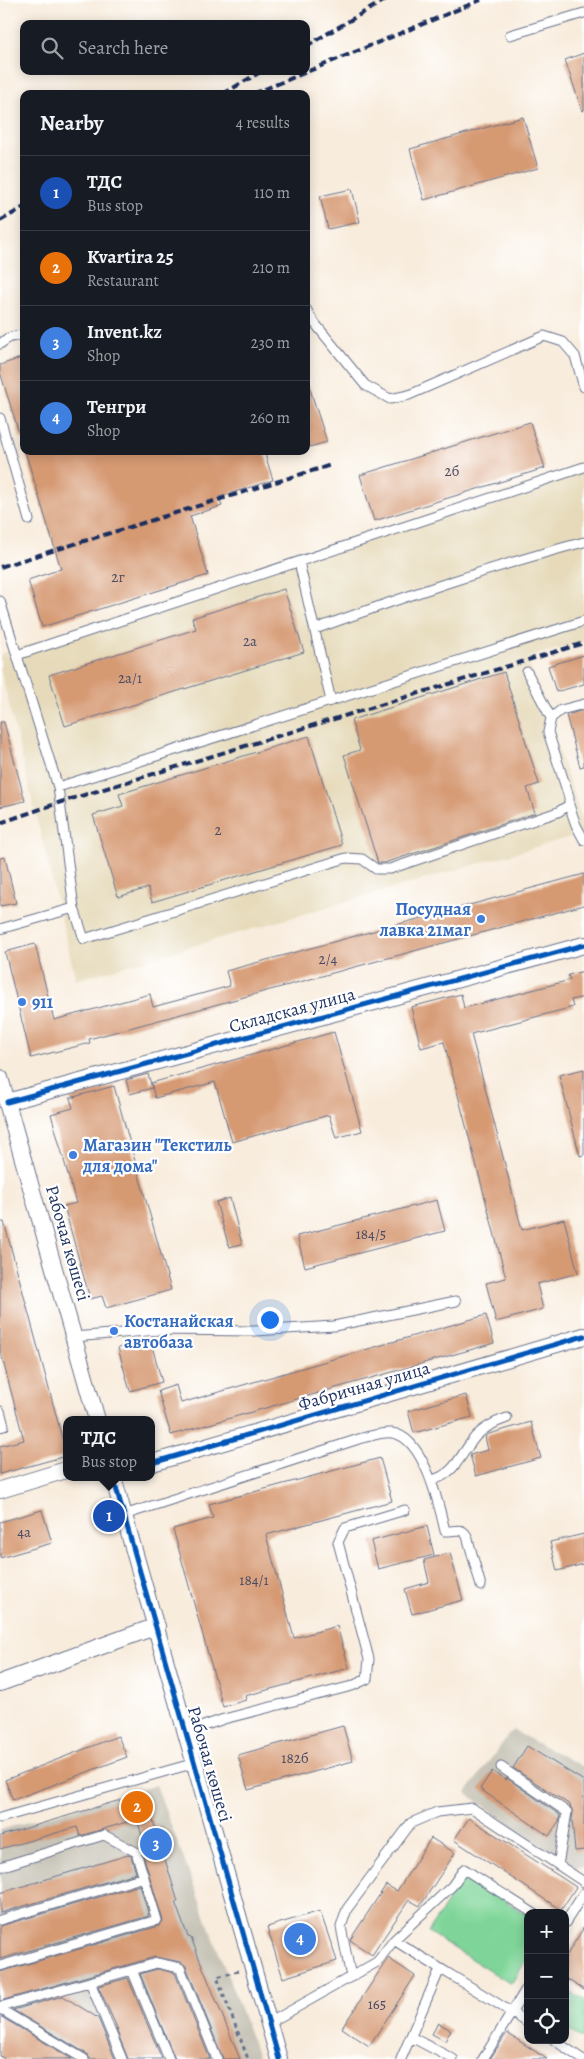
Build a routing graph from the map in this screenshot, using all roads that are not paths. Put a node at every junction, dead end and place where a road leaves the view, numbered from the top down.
1 (584, 14) edge
2 (510, 34) dead end
3 (310, 316) edge
4 (20, 335) edge
5 (0, 344) edge
6 (584, 387) edge
7 (0, 418) edge
8 (584, 468) edge
9 (30, 520) dead end
10 (584, 542) edge
11 (299, 562) junction
12 (0, 601) edge
13 (584, 621) edge
14 (315, 630) junction
15 (17, 655) junction
16 (527, 672) dead end
17 (331, 701) junction
18 (584, 704) edge
19 (552, 718) junction
20 (58, 787) junction
21 (569, 805) junction
22 (584, 840) edge
23 (74, 908) junction
24 (0, 929) edge
25 (584, 945) edge
26 (0, 1078) edge
27 (7, 1102) junction
28 (456, 1301) dead end
29 (584, 1336) edge
30 (73, 1337) junction
31 (0, 1411) edge
32 (96, 1416) edge
33 (507, 1418) dead end
34 (0, 1427) edge
35 (155, 1462) edge
36 (63, 1471) edge
37 (432, 1480) junction
38 (114, 1481) edge
39 (0, 1490) edge
40 (405, 1510) dead end
41 (124, 1515) junction
42 (481, 1586) dead end
43 (157, 1626) junction
44 (0, 1683) edge
45 (186, 1732) junction
46 (195, 1763) junction
47 (500, 1767) dead end
48 (0, 1818) edge
49 (558, 1865) junction
50 (0, 1866) edge
51 (144, 1877) junction
52 (584, 1882) edge
53 (584, 1893) edge
54 (527, 1909) edge
55 (569, 1917) edge
56 (0, 1920) edge
57 (394, 1940) junction
58 (0, 1966) edge
59 (440, 1969) junction
60 (132, 1970) junction
61 (351, 1977) junction
62 (90, 1982) junction
63 (524, 1992) edge
64 (0, 2008) edge
65 (512, 2012) junction
66 (524, 2020) edge
67 (269, 2023) junction
68 (411, 2037) junction
69 (560, 2044) edge
70 (84, 2059) edge
71 (122, 2059) edge
72 (169, 2059) edge
73 (217, 2059) edge
74 (279, 2059) edge
75 (401, 2059) edge
76 (453, 2059) edge
77 (483, 2059) edge
78 (582, 2059) edge

1 - 2 lane
3 - 6 lane
4 - 5 lane
7 - 9 lane
8 - 11 lane
10 - 14 lane
11 - 14 lane
11 - 15 lane
12 - 15 lane
13 - 17 lane
14 - 17 lane
15 - 20 lane
16 - 19 lane
17 - 20 lane
18 - 19 lane
19 - 21 lane
20 - 23 lane
21 - 22 lane
21 - 23 lane
23 - 24 lane
25 - 27 street, Складская улица
26 - 27 street, Рабочая көшесі
27 - 30 street, Рабочая көшесі
28 - 30 lane
29 - 35 street, Фабричная улица
30 - 32 street, Рабочая көшесі
31 - 34 lane
33 - 37 lane
36 - 39 street
37 - 41 lane
37 - 42 lane
38 - 41 street, Рабочая көшесі
40 - 45 lane
41 - 43 street, Рабочая көшесі
43 - 44 street
43 - 45 street, Рабочая көшесі
45 - 46 street, Рабочая көшесі
46 - 48 lane
46 - 67 street, Рабочая көшесі
47 - 49 lane
49 - 52 lane
49 - 61 lane
50 - 51 lane
51 - 56 lane
51 - 58 lane
53 - 55 lane
54 - 57 lane
57 - 59 lane
57 - 61 lane
59 - 65 lane
59 - 68 lane
60 - 62 lane
60 - 72 lane
60 - 73 lane
61 - 67 lane
62 - 64 lane
62 - 71 lane
63 - 65 lane
64 - 70 lane
65 - 66 lane
65 - 77 lane
67 - 74 street, Рабочая көшесі
68 - 75 lane
68 - 76 lane
69 - 78 lane

